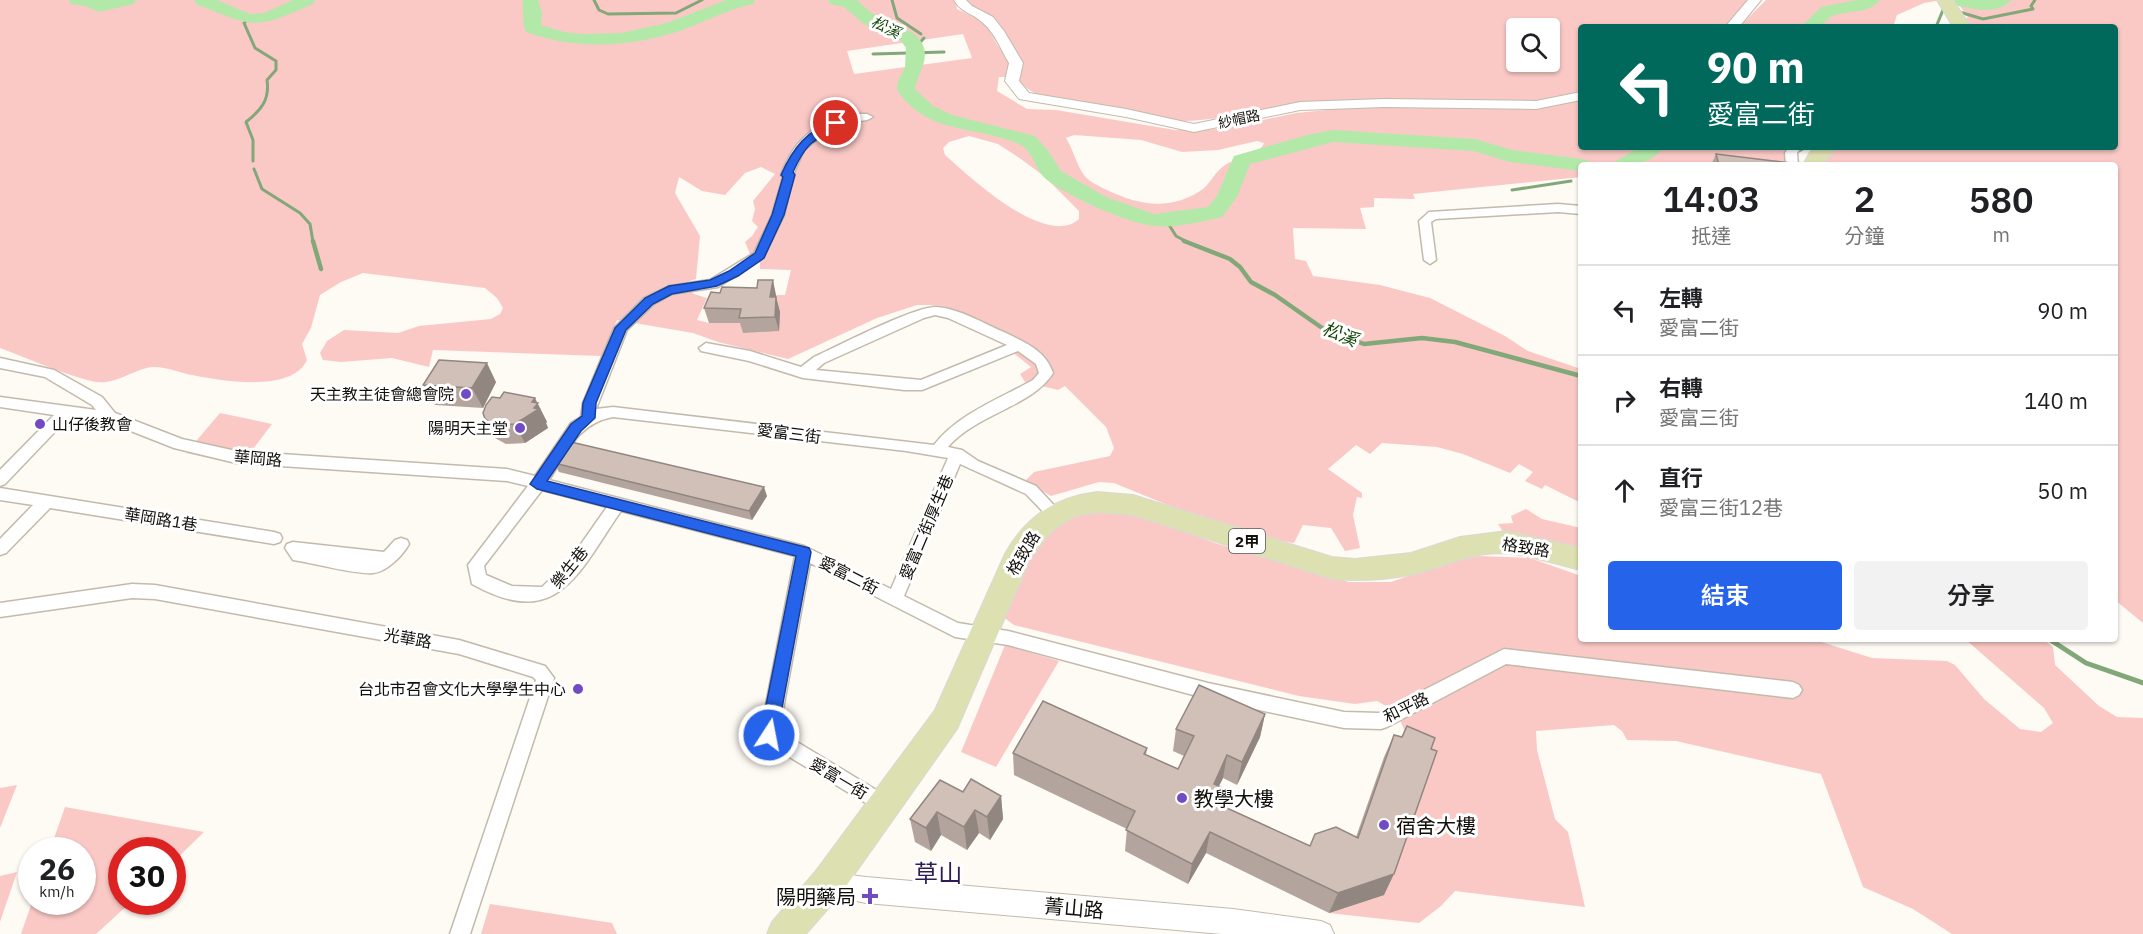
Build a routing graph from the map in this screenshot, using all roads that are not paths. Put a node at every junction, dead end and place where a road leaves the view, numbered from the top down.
1 (960, 0) edge
2 (1755, 0) edge
3 (1945, 0) edge
4 (1959, 21) edge
5 (1735, 24) edge
6 (1578, 97) edge
7 (867, 117) dead end
8 (1824, 150) edge
9 (1814, 162) edge
10 (1578, 210) edge
11 (1430, 260) dead end
12 (1019, 345) junction
13 (706, 348) dead end
14 (0, 363) edge
15 (803, 373) junction
16 (0, 402) edge
17 (66, 411) junction
18 (110, 417) junction
19 (588, 418) junction
20 (938, 450) junction
21 (957, 454) junction
22 (0, 480) edge
23 (537, 484) junction
24 (0, 494) edge
25 (48, 500) junction
26 (617, 505) junction
27 (1055, 515) junction
28 (274, 538) dead end
29 (401, 544) dead end
30 (0, 549) edge
31 (804, 552) junction
32 (1578, 558) edge
33 (387, 559) dead end
34 (894, 599) junction
35 (0, 610) edge
36 (982, 635) junction
37 (1793, 690) dead end
38 (884, 805) junction
39 (827, 884) junction
40 (460, 934) edge
41 (784, 934) edge
42 (1321, 934) edge

1 - 6 street, 紗帽路
2 - 5 street
3 - 4 main road
7 - 19 street
8 - 9 main road
10 - 11 street
12 - 15 street
12 - 15 street
12 - 20 street
13 - 15 street
14 - 18 street, 華岡路
16 - 17 street
17 - 18 street
17 - 22 street
18 - 23 street, 華岡路
19 - 20 street, 愛富三街
19 - 23 street
20 - 21 street, 愛富三街
21 - 27 street, 愛富三街
21 - 34 street, 愛富二街厚生巷
23 - 26 street, 愛富二街
23 - 26 street, 樂生巷
24 - 25 street, 華岡路1巷
25 - 28 street, 華岡路1巷
25 - 30 street
26 - 31 street, 愛富二街
27 - 32 main road, 格致路 / 2甲
27 - 36 main road, 格致路 / 2甲
29 - 33 street
31 - 34 street, 愛富二街
31 - 38 street, 愛富一街
34 - 36 street, 愛富二街
35 - 40 street, 光華路
36 - 37 street, 和平路
36 - 38 main road, 格致路 / 2甲
38 - 39 main road, 格致路 / 2甲
39 - 41 main road, 格致路 / 2甲
39 - 42 street, 菁山路

